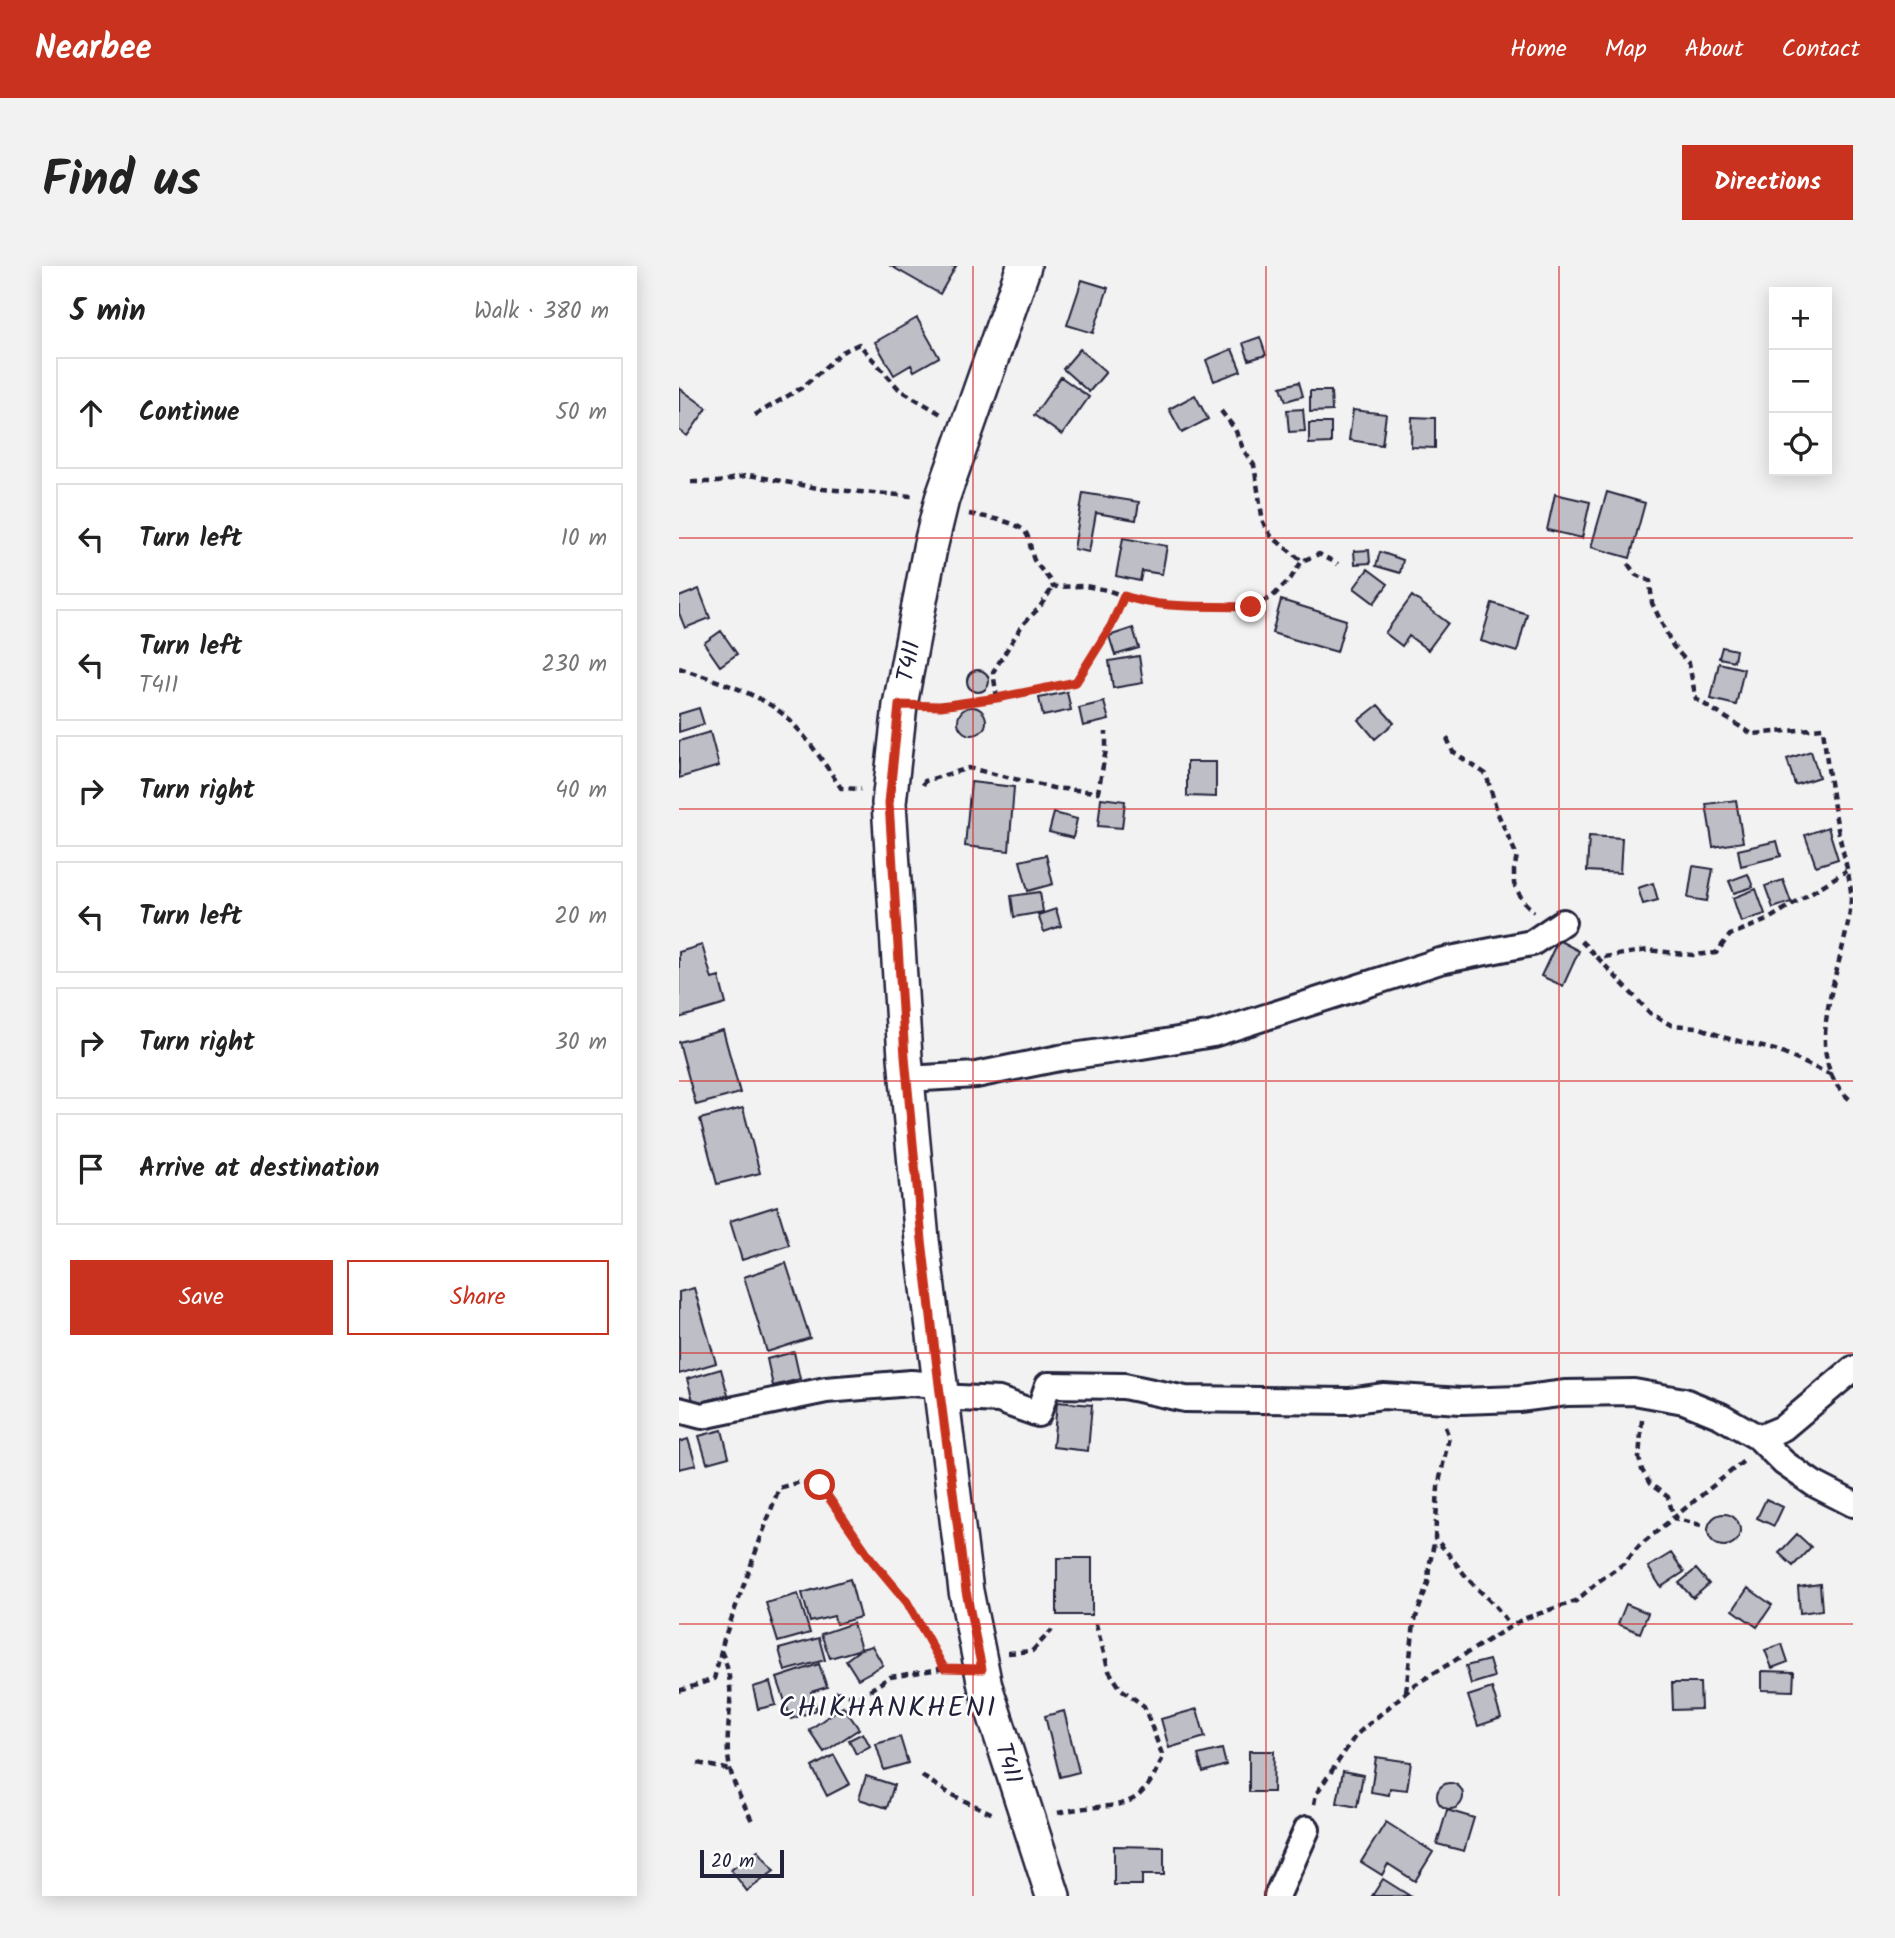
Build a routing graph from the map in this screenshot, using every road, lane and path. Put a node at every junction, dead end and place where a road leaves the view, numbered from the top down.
1 (1024, 266) edge
2 (1220, 411) dead end
3 (755, 415) dead end
4 (969, 423) junction
5 (691, 482) dead end
6 (942, 499) junction
7 (1302, 561) junction
8 (1338, 564) dead end
9 (1628, 564) dead end
10 (1053, 587) junction
11 (1124, 596) junction
12 (679, 668) edge
13 (997, 698) junction
14 (899, 705) junction
15 (1106, 732) dead end
16 (1447, 738) dead end
17 (889, 792) junction
18 (890, 826) junction
19 (1846, 870) junction
20 (1563, 922) junction
21 (1598, 958) junction
22 (1832, 1075) junction
23 (907, 1079) junction
24 (1853, 1102) edge
25 (1853, 1369) edge
26 (940, 1391) junction
27 (1626, 1392) junction
28 (1430, 1398) junction
29 (679, 1410) edge
30 (1762, 1441) junction
31 (1853, 1504) edge
32 (1674, 1518) junction
33 (1701, 1525) dead end
34 (1435, 1539) junction
35 (1095, 1621) dead end
36 (1510, 1626) junction
37 (1052, 1630) dead end
38 (721, 1650) junction
39 (980, 1662) junction
40 (944, 1668) junction
41 (679, 1691) edge
42 (836, 1692) dead end
43 (1406, 1692) junction
44 (698, 1763) dead end
45 (731, 1770) junction
46 (922, 1776) dead end
47 (1027, 1821) junction
48 (754, 1823) dead end
49 (1307, 1829) joint
50 (1052, 1896) edge
51 (1277, 1896) edge

1 - 4 main road, T411 / T411
2 - 7 path
3 - 4 path
4 - 6 main road, T411 / T411
5 - 6 path
6 - 10 path
6 - 14 main road, T411 / T411
7 - 8 path
7 - 11 path
9 - 19 path
10 - 11 path
10 - 13 path
11 - 13 path
12 - 17 path
13 - 14 path
14 - 17 main road, T411 / T411
15 - 18 path
16 - 20 path
17 - 18 main road, T411 / T411
18 - 23 main road, T411 / T411
19 - 21 path
19 - 22 path
20 - 21 path
20 - 23 street
21 - 22 path
22 - 24 path
23 - 26 main road, T411 / T411
25 - 30 street
26 - 28 street
26 - 29 street
26 - 39 main road, T411 / T411
27 - 28 street
27 - 30 street
27 - 32 path
28 - 34 path
30 - 31 street
30 - 32 path
32 - 33 path
32 - 36 path
34 - 36 path
34 - 43 path
35 - 47 path
36 - 43 path
37 - 39 path
38 - 40 path
38 - 41 path
38 - 45 path
39 - 40 path
39 - 47 main road, T411 / T411
40 - 42 path
43 - 49 path
44 - 45 path
45 - 48 path
46 - 47 path
47 - 50 main road, T411 / T411
49 - 51 street

